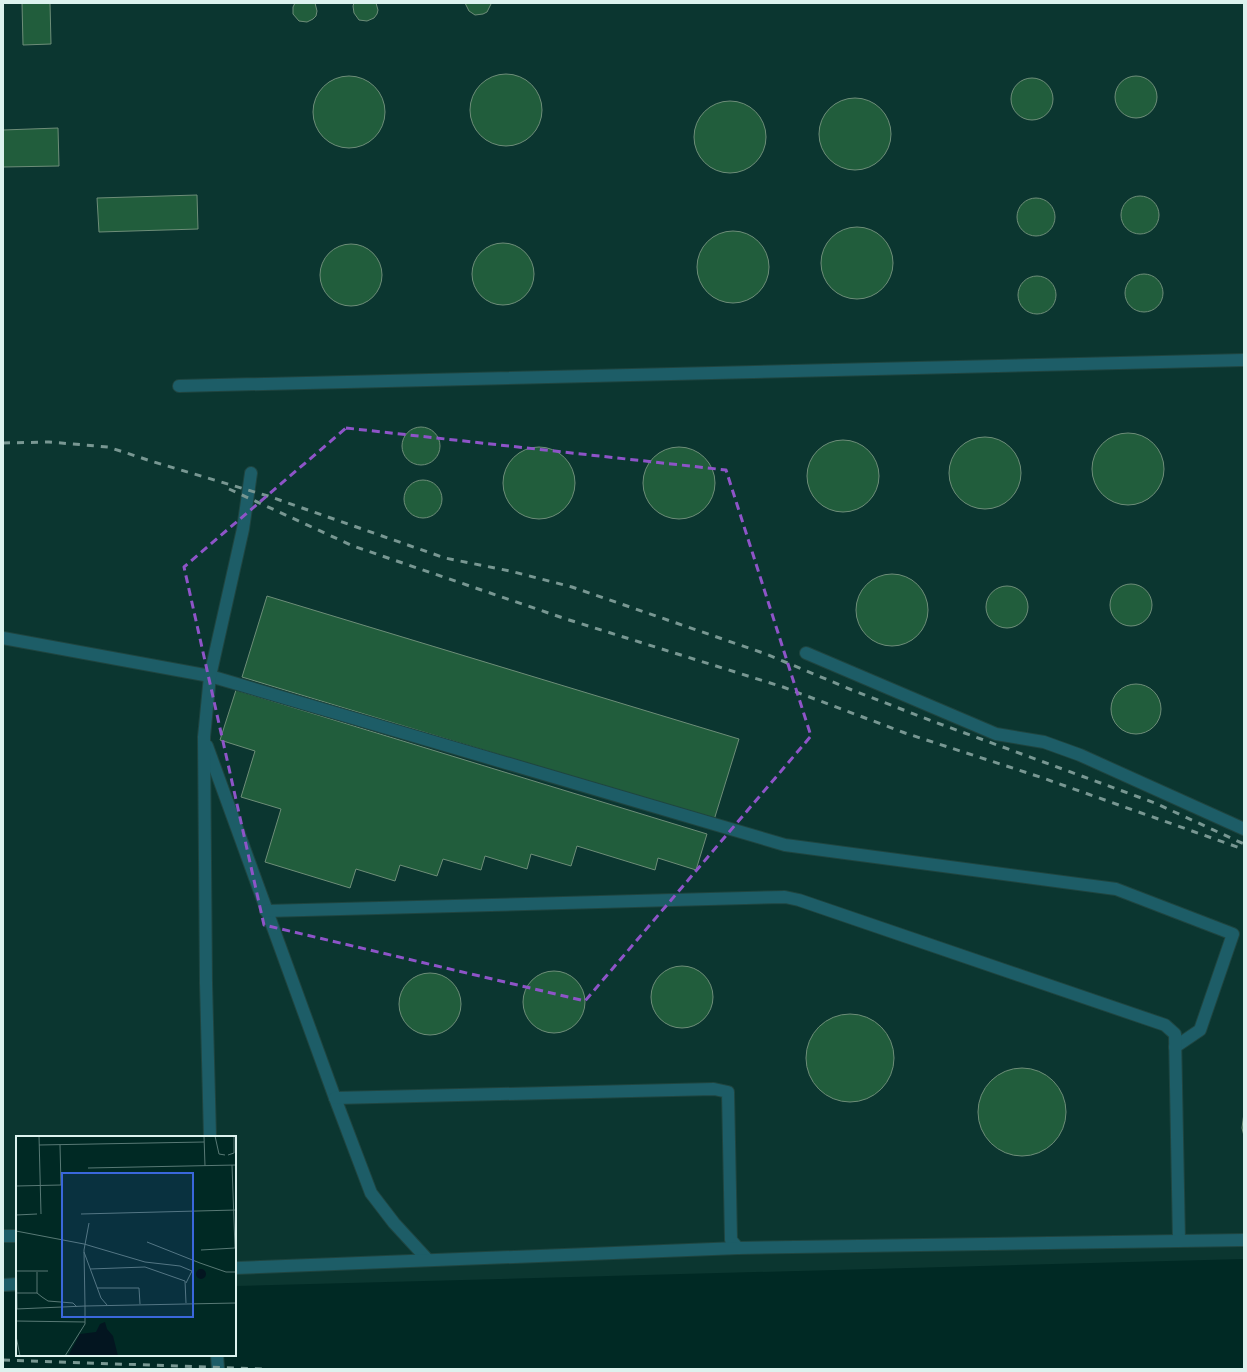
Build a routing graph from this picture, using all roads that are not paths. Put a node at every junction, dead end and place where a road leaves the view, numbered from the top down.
1 (1244, 360) edge
2 (179, 386) dead end
3 (251, 473) dead end
4 (3, 638) edge
5 (806, 653) dead end
6 (210, 676) junction
7 (204, 737) junction
8 (1244, 829) edge
9 (266, 911) junction
10 (1175, 1047) junction
11 (334, 1098) junction
12 (210, 1136) edge
13 (3, 1236) edge
14 (16, 1236) edge
15 (1244, 1240) edge
16 (1179, 1241) junction
17 (738, 1248) junction
18 (428, 1260) junction
19 (236, 1268) edge
20 (16, 1284) edge
21 (3, 1285) edge
22 (217, 1356) edge
23 (218, 1369) edge

1 - 2 lane
3 - 6 lane
4 - 6 lane
5 - 8 lane
6 - 7 lane
6 - 10 lane
7 - 9 lane
7 - 12 lane
9 - 10 lane
9 - 11 lane
10 - 16 lane
11 - 17 lane
11 - 18 lane
13 - 14 lane
15 - 16 lane
16 - 17 lane
17 - 18 lane
18 - 19 lane
20 - 21 lane
22 - 23 lane

